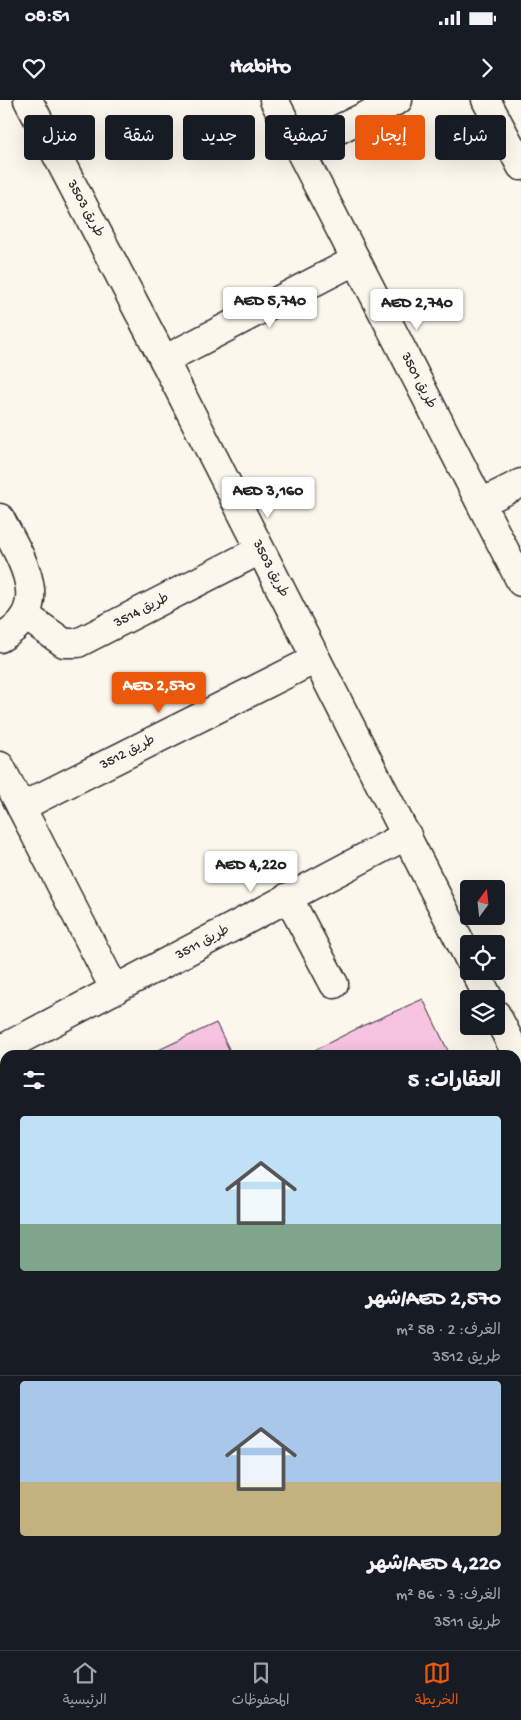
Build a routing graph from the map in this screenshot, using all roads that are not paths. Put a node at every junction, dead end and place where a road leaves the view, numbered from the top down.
1 (28, 100) edge
2 (274, 100) edge
3 (398, 100) edge
4 (486, 100) edge
5 (282, 115) edge
6 (345, 126) edge
7 (305, 160) edge
8 (521, 166) edge
9 (356, 260) junction
10 (164, 360) junction
11 (521, 483) edge
12 (481, 503) junction
13 (0, 518) edge
14 (260, 550) junction
15 (521, 582) edge
16 (26, 616) junction
17 (0, 638) edge
18 (316, 659) junction
19 (0, 766) edge
20 (21, 807) junction
21 (407, 835) junction
22 (288, 897) junction
23 (460, 941) edge
24 (334, 984) dead end
25 (115, 990) junction
26 (505, 1032) edge
27 (0, 1050) edge
28 (514, 1050) edge

1 - 10 street, طريق 3503
2 - 5 street, طريق 3501
3 - 6 street
4 - 8 street
7 - 9 street, طريق 3501
9 - 10 street
9 - 12 street, طريق 3501
10 - 14 street, طريق 3503
11 - 12 street
12 - 15 street, طريق 3501
13 - 16 street
14 - 16 street, طريق 3514
14 - 18 street, طريق 3503
16 - 17 street
18 - 20 street, طريق 3512
18 - 21 street, طريق 3503
19 - 20 street
20 - 25 street
21 - 22 street, طريق 3511
21 - 23 street, طريق 3503
22 - 24 street
22 - 25 street, طريق 3511
25 - 27 street, طريق 3511
26 - 28 street

